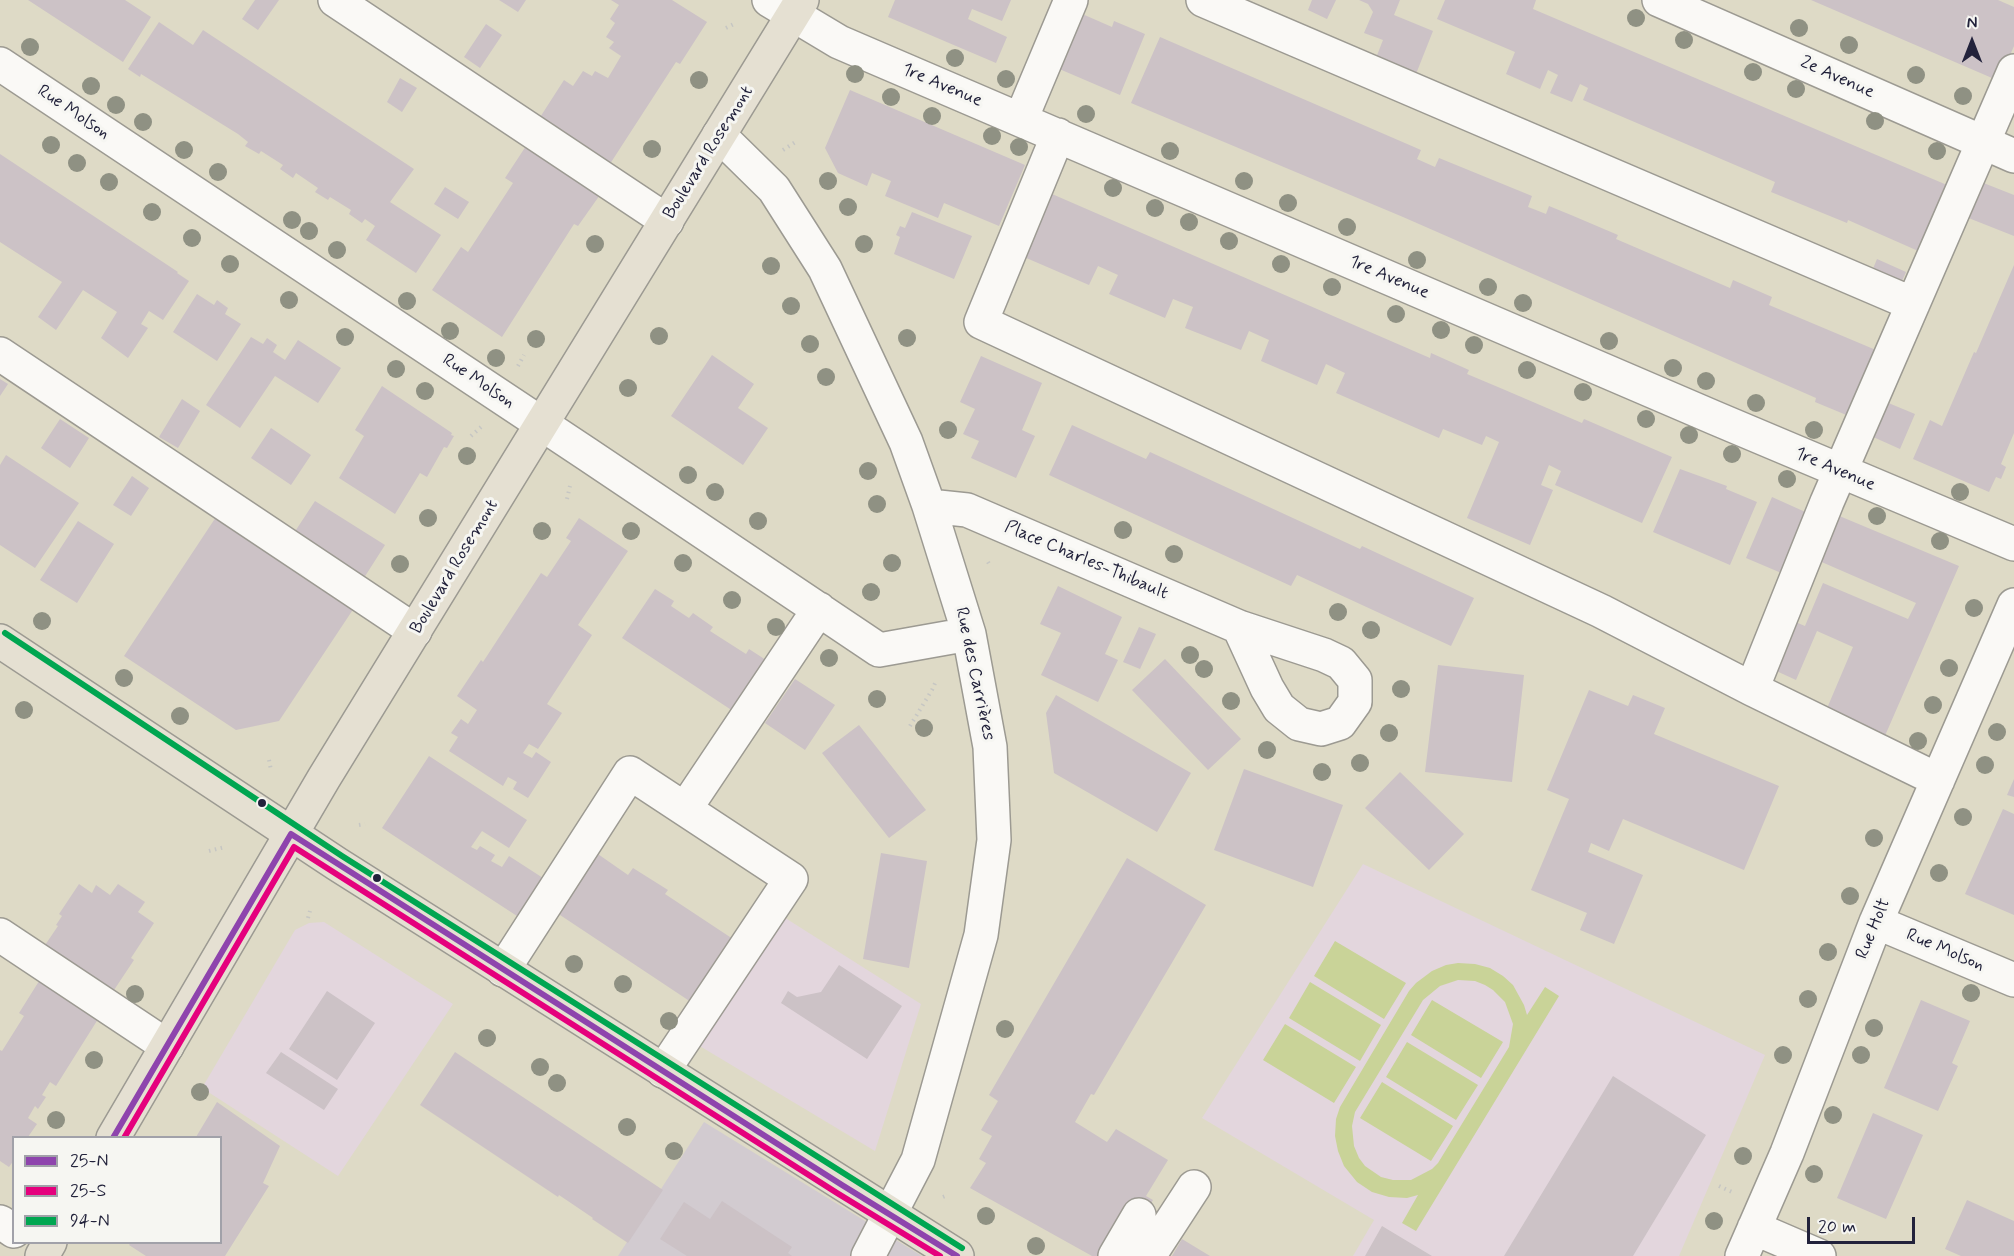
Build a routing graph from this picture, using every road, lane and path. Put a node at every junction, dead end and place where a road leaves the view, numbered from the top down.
1 (335, 0) edge
2 (1071, 0) edge
3 (1203, 0) edge
4 (1659, 0) edge
5 (788, 5) edge
6 (734, 24) dead end
7 (726, 28) dead end
8 (0, 64) edge
9 (2014, 71) edge
10 (1021, 119) junction
11 (719, 135) junction
12 (1058, 135) junction
13 (797, 141) dead end
14 (1983, 142) junction
15 (779, 152) dead end
16 (2014, 156) edge
17 (667, 221) junction
18 (1913, 304) junction
19 (0, 354) edge
20 (542, 424) junction
21 (1840, 472) junction
22 (571, 479) dead end
23 (567, 499) dead end
24 (929, 506) junction
25 (2014, 544) edge
26 (988, 562) dead end
27 (991, 567) dead end
28 (2014, 605) edge
29 (819, 609) junction
30 (1239, 627) dead end
31 (415, 632) junction
32 (969, 634) junction
33 (0, 641) edge
34 (936, 681) dead end
35 (1752, 689) junction
36 (910, 726) dead end
37 (269, 760) dead end
38 (271, 770) dead end
39 (1938, 780) junction
40 (686, 809) junction
41 (291, 834) junction
42 (225, 848) dead end
43 (209, 851) dead end
44 (310, 911) dead end
45 (308, 918) dead end
46 (1876, 922) junction
47 (0, 935) edge
48 (503, 970) junction
49 (2014, 980) edge
50 (167, 1046) junction
51 (663, 1071) junction
52 (113, 1136) edge
53 (1719, 1186) dead end
54 (1194, 1187) dead end
55 (1732, 1192) dead end
56 (891, 1215) junction
57 (1139, 1215) dead end
58 (1748, 1242) edge
59 (868, 1256) edge
60 (957, 1256) edge
61 (1115, 1256) edge
62 (1149, 1256) edge
63 (1819, 1256) edge

1 - 17 street
2 - 10 street
3 - 18 street
4 - 14 street, 2e Avenue
5 - 10 street, 1re Avenue
5 - 11 main road, Boulevard Rosemont
6 - 7 path
8 - 20 street, Rue Molson
9 - 14 street
10 - 12 street, 1re Avenue
11 - 17 main road, Boulevard Rosemont
11 - 24 street, Rue des Carrières
12 - 21 street, 1re Avenue
12 - 35 street
13 - 15 path
14 - 16 street, 2e Avenue
14 - 18 street
17 - 20 main road, Boulevard Rosemont
18 - 21 street
19 - 31 street
20 - 29 street, Rue Molson
20 - 31 main road, Boulevard Rosemont
21 - 25 street, 1re Avenue
21 - 35 street
22 - 23 path
24 - 30 street, Place Charles-Thibault
24 - 32 street, Rue des Carrières
26 - 27 path
28 - 39 street, Rue Holt
29 - 32 street, Rue Molson
29 - 40 street
31 - 41 main road, Boulevard Rosemont
32 - 56 street, Rue des Carrières
33 - 41 main road
34 - 36 path
35 - 39 street
37 - 38 path
39 - 46 street, Rue Holt
40 - 48 street
40 - 51 street
41 - 48 main road
41 - 50 main road, Boulevard Rosemont
42 - 43 path
44 - 45 path
46 - 49 street, Rue Molson
46 - 58 street, Rue Holt
47 - 50 street
48 - 51 main road
50 - 52 main road, Boulevard Rosemont
51 - 56 main road
53 - 55 path
54 - 62 street
56 - 59 street, Rue des Carrières
56 - 60 main road
57 - 61 street
58 - 63 street

